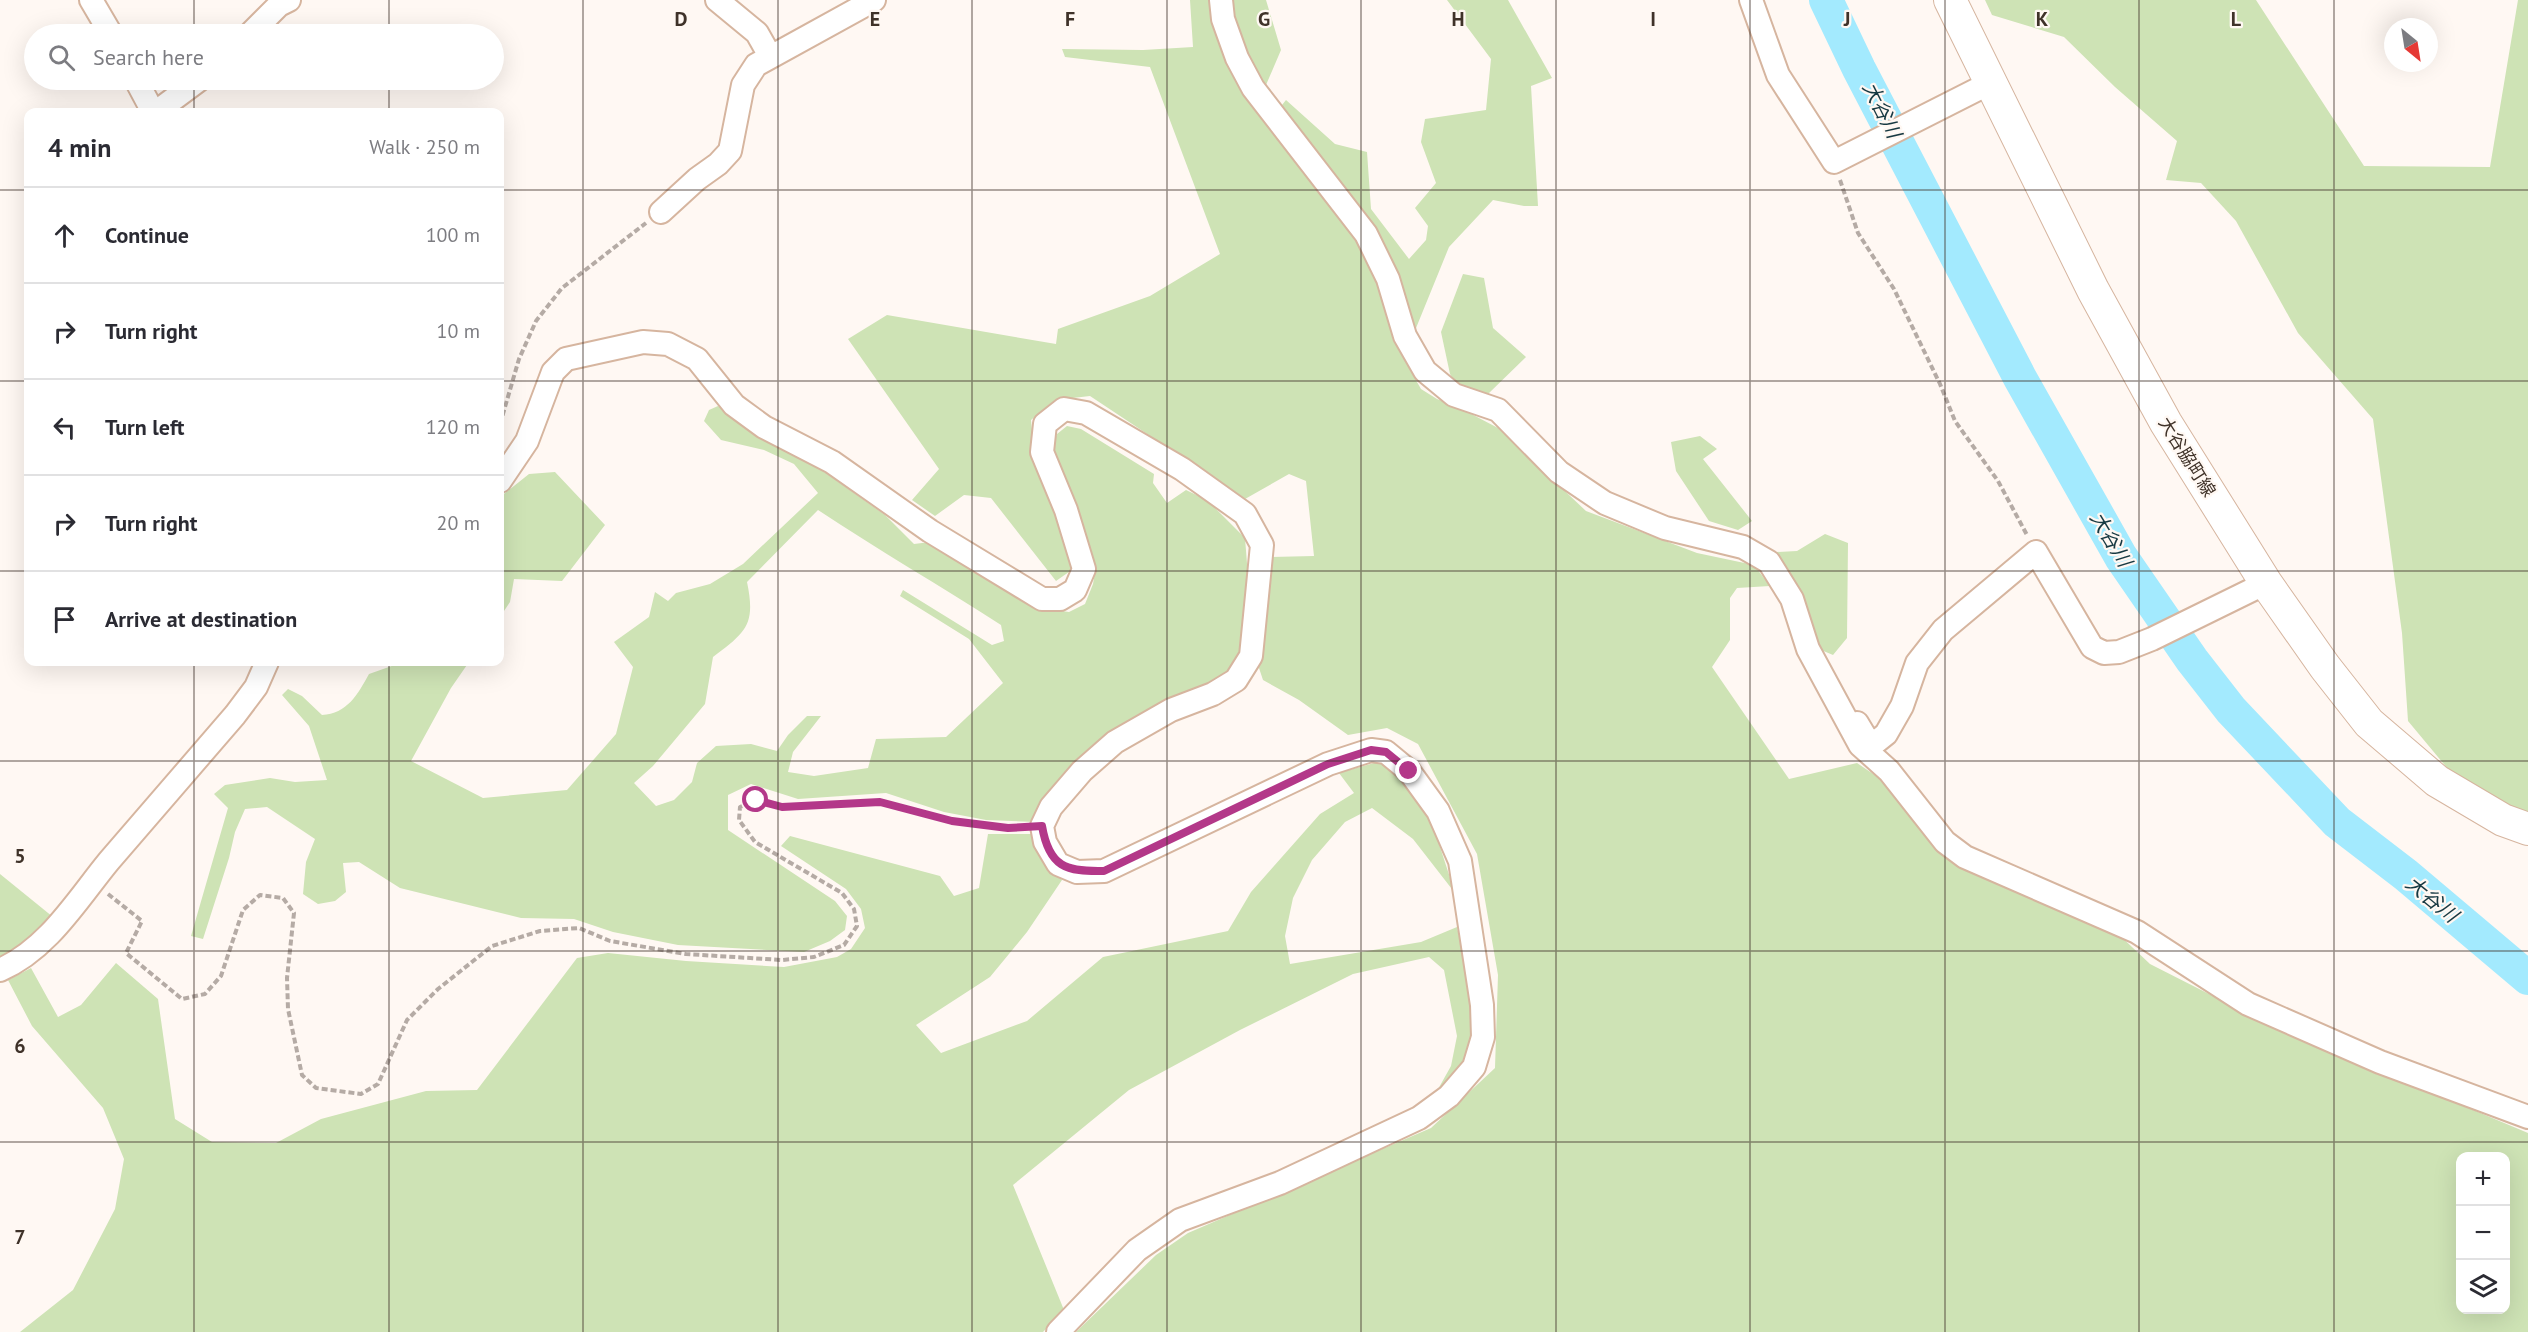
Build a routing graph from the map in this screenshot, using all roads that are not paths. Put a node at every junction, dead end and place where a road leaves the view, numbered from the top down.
1 (91, 0) edge
2 (289, 0) edge
3 (717, 0) edge
4 (874, 0) edge
5 (1221, 0) edge
6 (1751, 0) edge
7 (1950, 0) edge
8 (105, 24) edge
9 (260, 24) edge
10 (770, 56) junction
11 (1990, 83) junction
12 (142, 90) edge
13 (185, 90) edge
14 (153, 108) edge
15 (160, 108) edge
16 (661, 212) road end
17 (504, 475) edge
18 (2266, 583) junction
19 (265, 666) edge
20 (1837, 706) junction
21 (2528, 829) edge
22 (0, 970) edge
23 (2528, 1117) edge
24 (1058, 1332) edge

1 - 8 street
2 - 9 street
3 - 10 street
4 - 10 street
5 - 20 street
6 - 11 street
7 - 11 main road, 大谷脇町線
10 - 16 street
11 - 18 main road, 大谷脇町線
12 - 14 street
13 - 15 street
17 - 24 street
18 - 20 street
18 - 21 main road, 大谷脇町線
19 - 22 street
20 - 23 street

